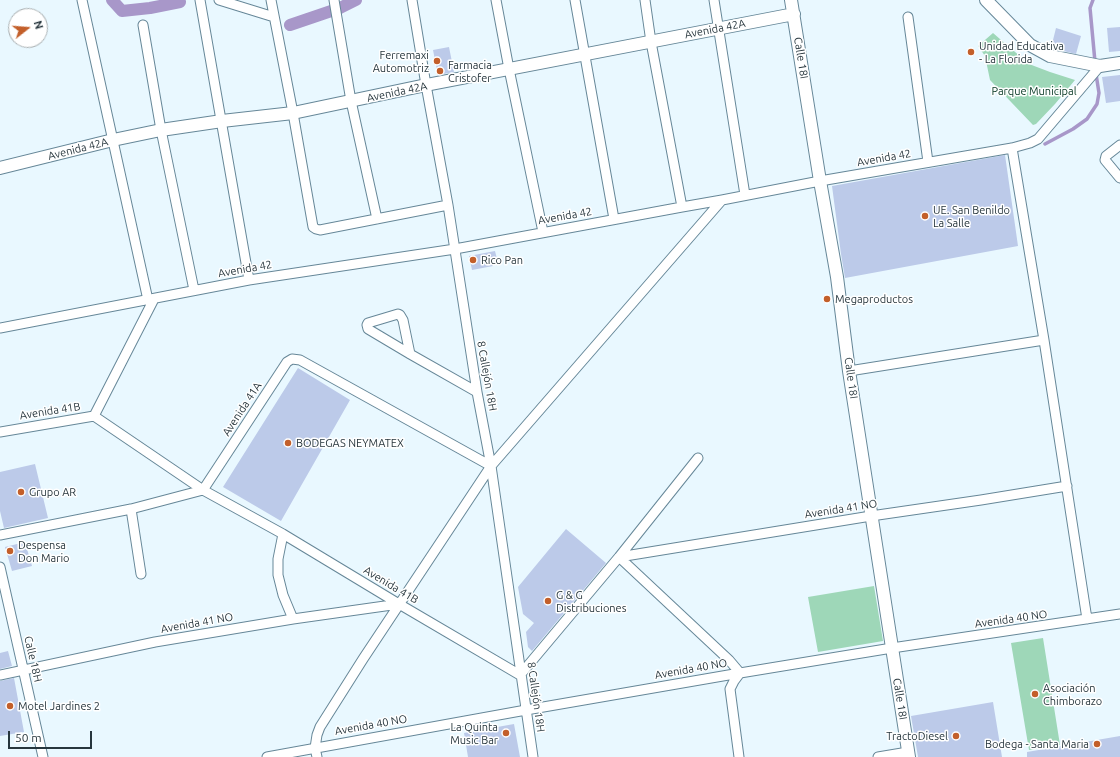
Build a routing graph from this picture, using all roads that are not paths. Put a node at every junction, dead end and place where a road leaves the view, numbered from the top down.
1 (82, 0) edge
2 (200, 0) edge
3 (219, 0) edge
4 (271, 0) edge
5 (334, 0) edge
6 (412, 0) edge
7 (496, 0) edge
8 (575, 0) edge
9 (645, 0) edge
10 (714, 0) edge
11 (791, 0) edge
12 (986, 0) edge
13 (794, 14) junction
14 (908, 16) dead end
15 (274, 17) junction
16 (143, 25) dead end
17 (718, 28) junction
18 (651, 42) junction
19 (585, 54) junction
20 (1120, 63) edge
21 (1100, 66) junction
22 (509, 69) junction
23 (426, 85) junction
24 (351, 101) junction
25 (293, 113) junction
26 (222, 121) junction
27 (161, 130) junction
28 (113, 140) junction
29 (1120, 145) edge
30 (1012, 148) junction
31 (928, 162) junction
32 (0, 168) edge
33 (1120, 178) edge
34 (820, 181) junction
35 (745, 195) junction
36 (722, 200) junction
37 (448, 205) junction
38 (682, 207) junction
39 (377, 219) junction
40 (614, 219) junction
41 (543, 232) junction
42 (455, 249) junction
43 (249, 280) junction
44 (194, 290) junction
45 (151, 299) junction
46 (0, 328) edge
47 (1044, 340) junction
48 (410, 354) junction
49 (849, 371) junction
50 (477, 392) junction
51 (94, 416) junction
52 (0, 432) edge
53 (698, 458) dead end
54 (491, 466) junction
55 (1067, 486) junction
56 (203, 490) junction
57 (131, 509) junction
58 (871, 516) junction
59 (283, 534) junction
60 (0, 535) edge
61 (619, 557) junction
62 (0, 567) edge
63 (141, 574) dead end
64 (399, 604) junction
65 (1120, 614) edge
66 (293, 619) junction
67 (1087, 619) junction
68 (892, 648) junction
69 (23, 669) junction
70 (740, 673) junction
71 (0, 675) edge
72 (520, 675) junction
73 (526, 710) junction
74 (316, 752) edge
75 (908, 755) edge
76 (43, 757) edge
77 (267, 757) edge
78 (532, 757) edge
79 (739, 757) edge
80 (878, 757) edge

1 - 28 street
2 - 26 street
3 - 15 street
4 - 15 street
5 - 24 street
6 - 23 street, 8 Callejón 18H
7 - 22 street
8 - 19 street
9 - 18 street
10 - 17 street
11 - 13 street, Calle 18I
12 - 21 street
13 - 17 street, Avenida 42A
13 - 34 street, Calle 18I
14 - 31 street
15 - 25 street
16 - 27 street
17 - 18 street, Avenida 42A
17 - 35 street
18 - 19 street, Avenida 42A
18 - 38 street
19 - 22 street, Avenida 42A
19 - 40 street
20 - 21 street
21 - 30 street, Avenida 42
22 - 23 street, Avenida 42A
22 - 41 street
23 - 24 street, Avenida 42A
23 - 37 street, 8 Callejón 18H
24 - 25 street, Avenida 42A
24 - 39 street
25 - 26 street, Avenida 42A
25 - 39 street
26 - 27 street, Avenida 42A
26 - 43 street
27 - 28 street, Avenida 42A
27 - 44 street
28 - 32 street, Avenida 42A
28 - 45 street
29 - 33 street
30 - 31 street, Avenida 42
30 - 47 street
31 - 34 street, Avenida 42
34 - 35 street, Avenida 42
34 - 49 street, Calle 18I
35 - 36 street, Avenida 42
36 - 38 street, Avenida 42
36 - 54 street
37 - 39 street
37 - 42 street, 8 Callejón 18H
38 - 40 street, Avenida 42
40 - 41 street, Avenida 42
41 - 42 street, Avenida 42
42 - 43 street, Avenida 42
42 - 50 street, 8 Callejón 18H
43 - 44 street, Avenida 42
44 - 45 street, Avenida 42
45 - 46 street, Avenida 42
45 - 51 street
47 - 49 street
47 - 55 street
48 - 48 street
48 - 50 street
49 - 58 street, Calle 18I
50 - 54 street, 8 Callejón 18H
51 - 52 street, Avenida 41B
51 - 56 street, Avenida 41B
53 - 61 street
54 - 56 street, Avenida 41A
54 - 64 street
54 - 72 street, 8 Callejón 18H
55 - 58 street, Avenida 41 NO
55 - 67 street
56 - 57 street
56 - 59 street, Avenida 41B
57 - 60 street
57 - 63 street
58 - 61 street, Avenida 41 NO
58 - 68 street, Calle 18I
59 - 64 street, Avenida 41B
59 - 66 street
61 - 70 street
61 - 72 street
62 - 69 street, Calle 18H
64 - 66 street, Avenida 41 NO
64 - 72 street, Avenida 41B
64 - 74 street
65 - 67 street, Avenida 40 NO
66 - 69 street, Avenida 41 NO
67 - 68 street, Avenida 40 NO
68 - 70 street, Avenida 40 NO
68 - 75 street, Calle 18I
69 - 71 street, Avenida 41 NO
69 - 76 street, Calle 18H
70 - 73 street, Avenida 40 NO
70 - 79 street
72 - 73 street, 8 Callejón 18H
73 - 74 street, Avenida 40 NO
73 - 78 street, 8 Callejón 18H
74 - 77 street, Avenida 40 NO
75 - 80 street

